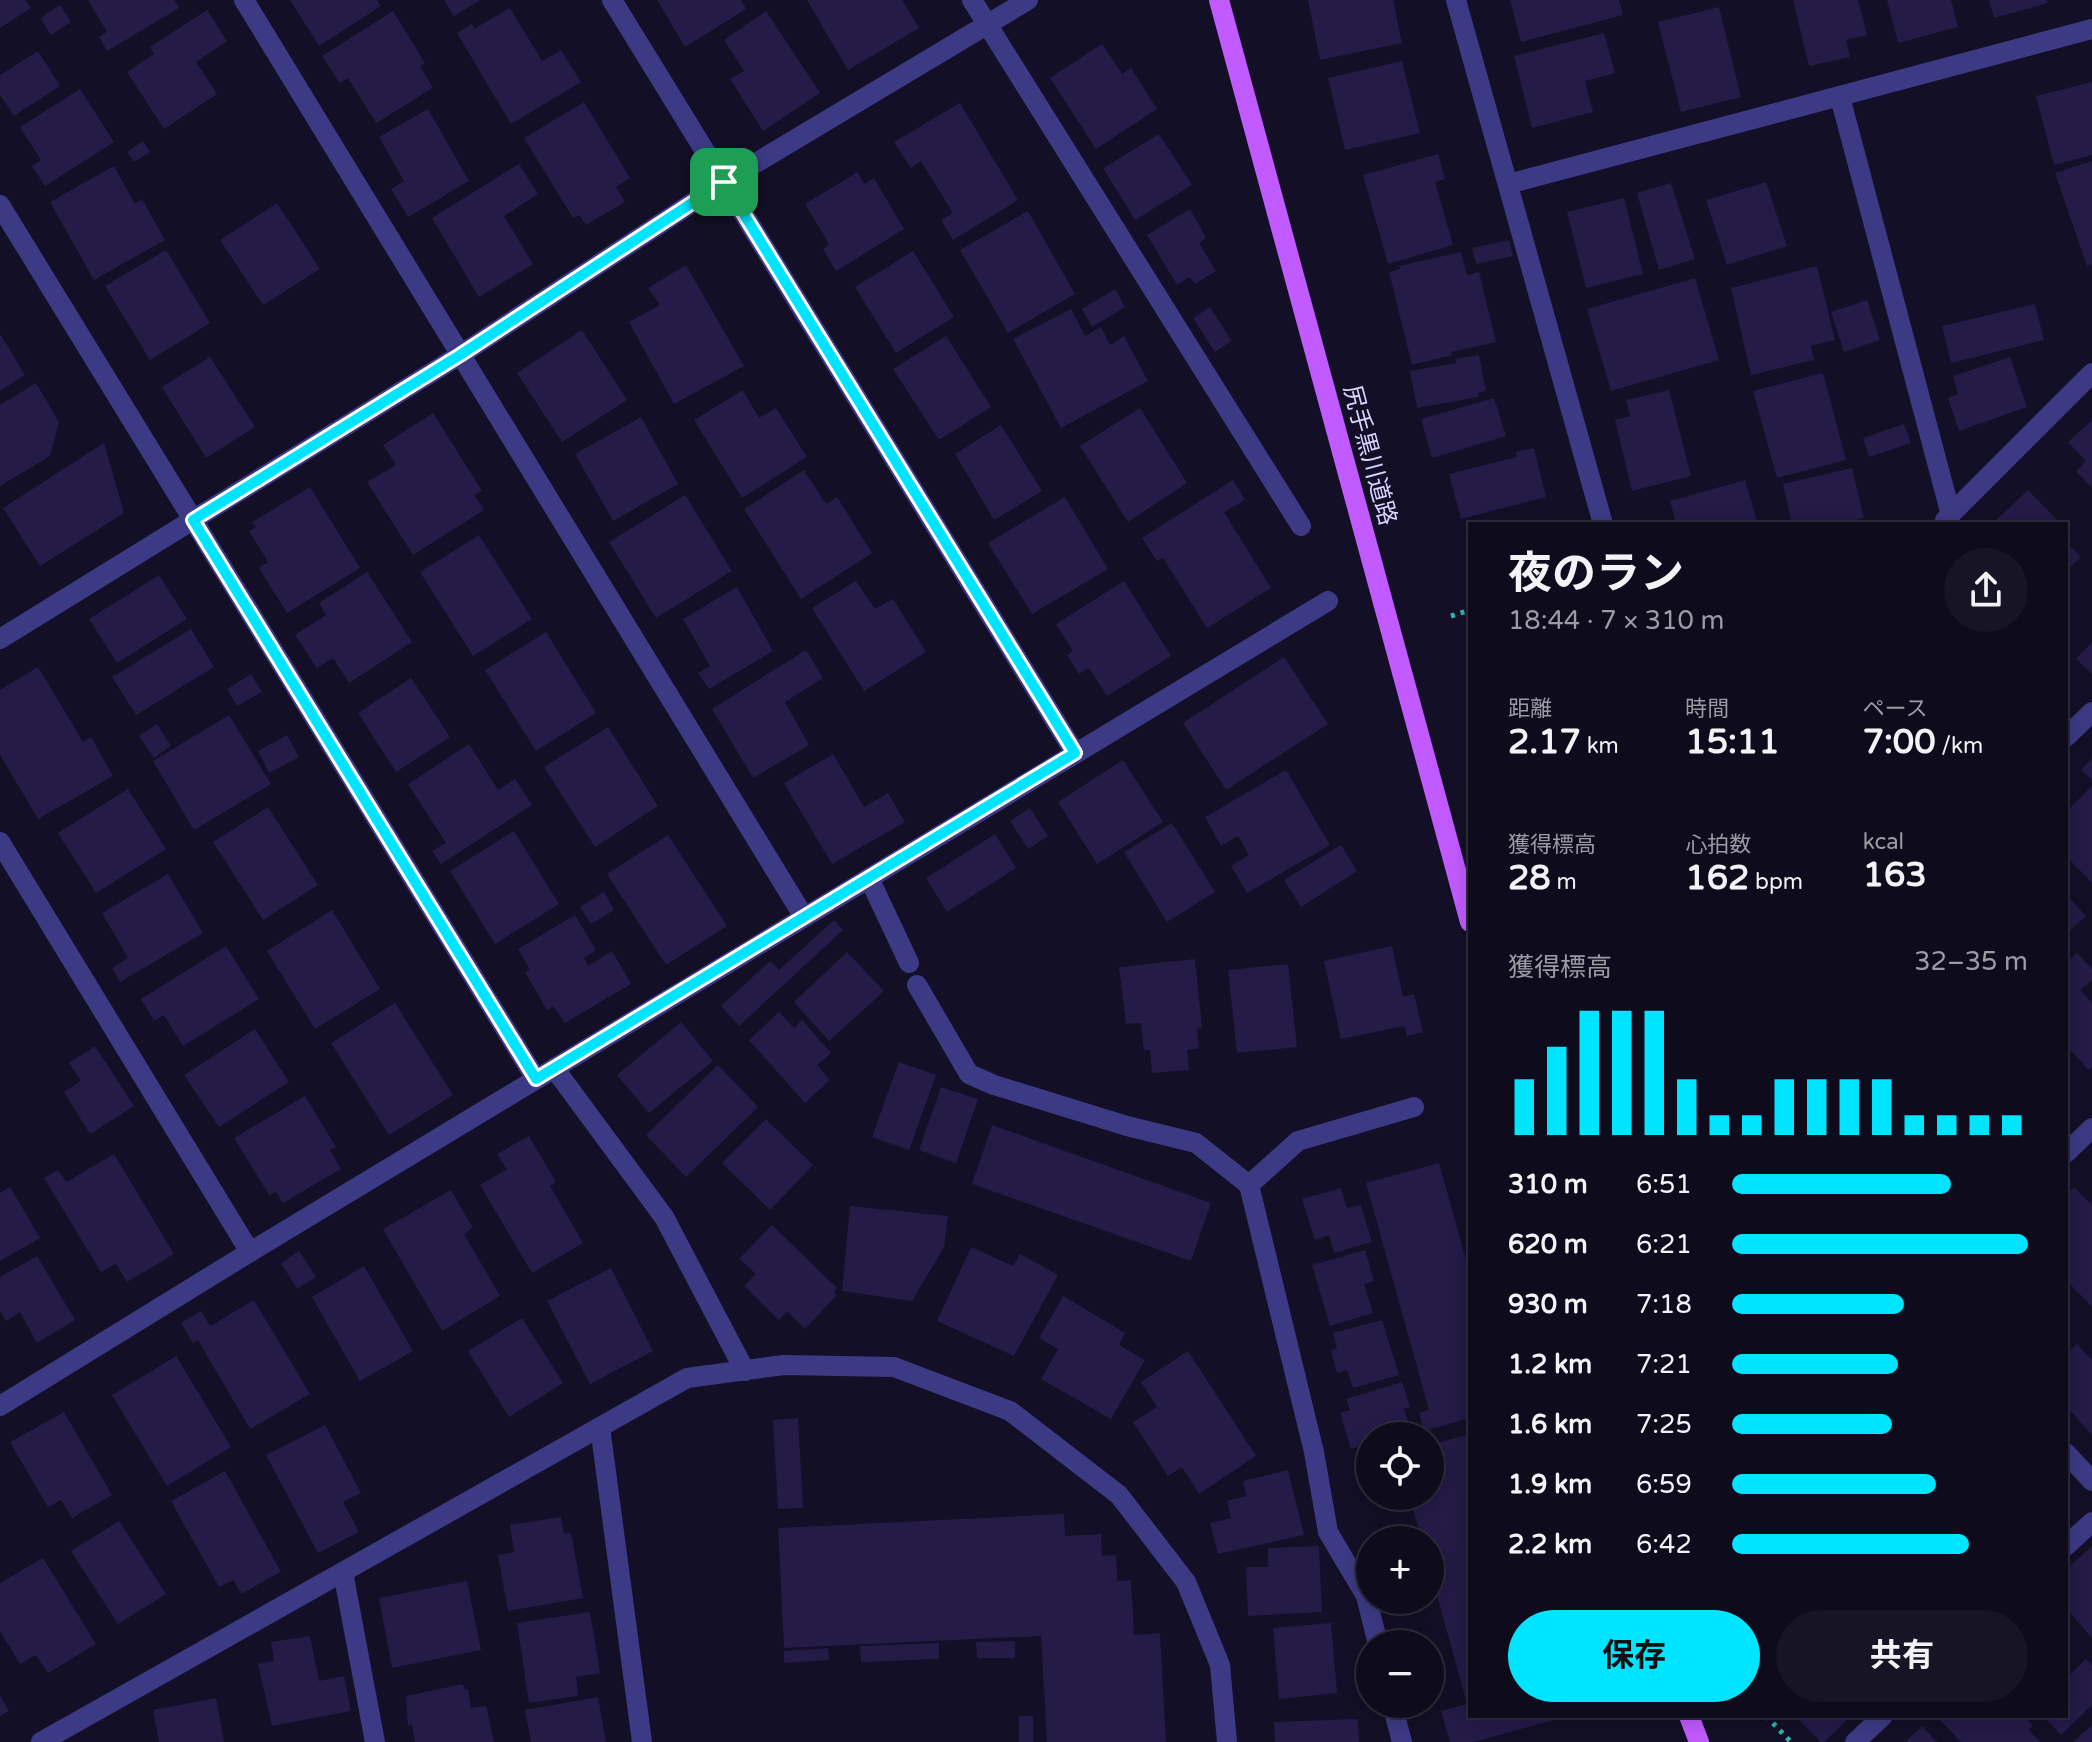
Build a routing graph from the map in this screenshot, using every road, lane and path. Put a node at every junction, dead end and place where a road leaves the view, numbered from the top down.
1 (244, 0) edge
2 (612, 0) edge
3 (972, 0) edge
4 (1028, 0) edge
5 (1219, 0) edge
6 (1456, 0) edge
7 (987, 24) junction
8 (2092, 29) edge
9 (1840, 97) junction
10 (724, 182) junction
11 (1508, 184) junction
12 (0, 205) edge
13 (460, 355) junction
14 (2092, 373) edge
15 (193, 520) junction
16 (1946, 520) edge
17 (1602, 522) edge
18 (1301, 526) dead end
19 (1328, 601) dead end
20 (1468, 611) edge
21 (1451, 616) dead end
22 (0, 639) edge
23 (2092, 712) edge
24 (2068, 735) edge
25 (1075, 753) junction
26 (0, 842) edge
27 (869, 878) junction
28 (1468, 915) edge
29 (804, 917) junction
30 (909, 963) dead end
31 (917, 985) dead end
32 (554, 1068) junction
33 (536, 1079) junction
34 (1414, 1107) dead end
35 (2092, 1128) edge
36 (2068, 1151) edge
37 (1249, 1185) junction
38 (250, 1252) junction
39 (745, 1371) junction
40 (0, 1406) edge
41 (600, 1427) junction
42 (2068, 1455) edge
43 (2092, 1481) edge
44 (2092, 1522) edge
45 (2068, 1544) edge
46 (343, 1572) junction
47 (1374, 1630) edge
48 (1396, 1718) edge
49 (1690, 1718) edge
50 (1768, 1718) edge
51 (1881, 1718) edge
52 (41, 1742) edge
53 (375, 1742) edge
54 (642, 1742) edge
55 (1227, 1742) edge
56 (1402, 1742) edge
57 (1699, 1742) edge
58 (1791, 1742) edge
59 (1855, 1742) edge

1 - 13 street
2 - 10 street
3 - 7 street
4 - 7 street
5 - 28 main road, 尻手黒川道路
6 - 11 street
7 - 10 street
7 - 18 street
8 - 9 street
9 - 11 street
9 - 16 street
10 - 13 street
10 - 25 street
11 - 17 street
12 - 15 street
13 - 15 street
13 - 29 street
14 - 16 street
15 - 22 street
15 - 33 street
19 - 25 street
20 - 21 path
23 - 24 street
25 - 27 street
26 - 38 street
27 - 29 street
27 - 30 street
29 - 32 street
31 - 37 street
32 - 33 street
32 - 39 street
33 - 38 street
34 - 37 street
35 - 36 street
37 - 47 street
38 - 40 street
39 - 41 street
39 - 55 street
41 - 46 street
41 - 54 street
42 - 43 street
44 - 45 street
46 - 52 street
46 - 53 street
48 - 56 street
49 - 57 main road
50 - 58 path
51 - 59 street

